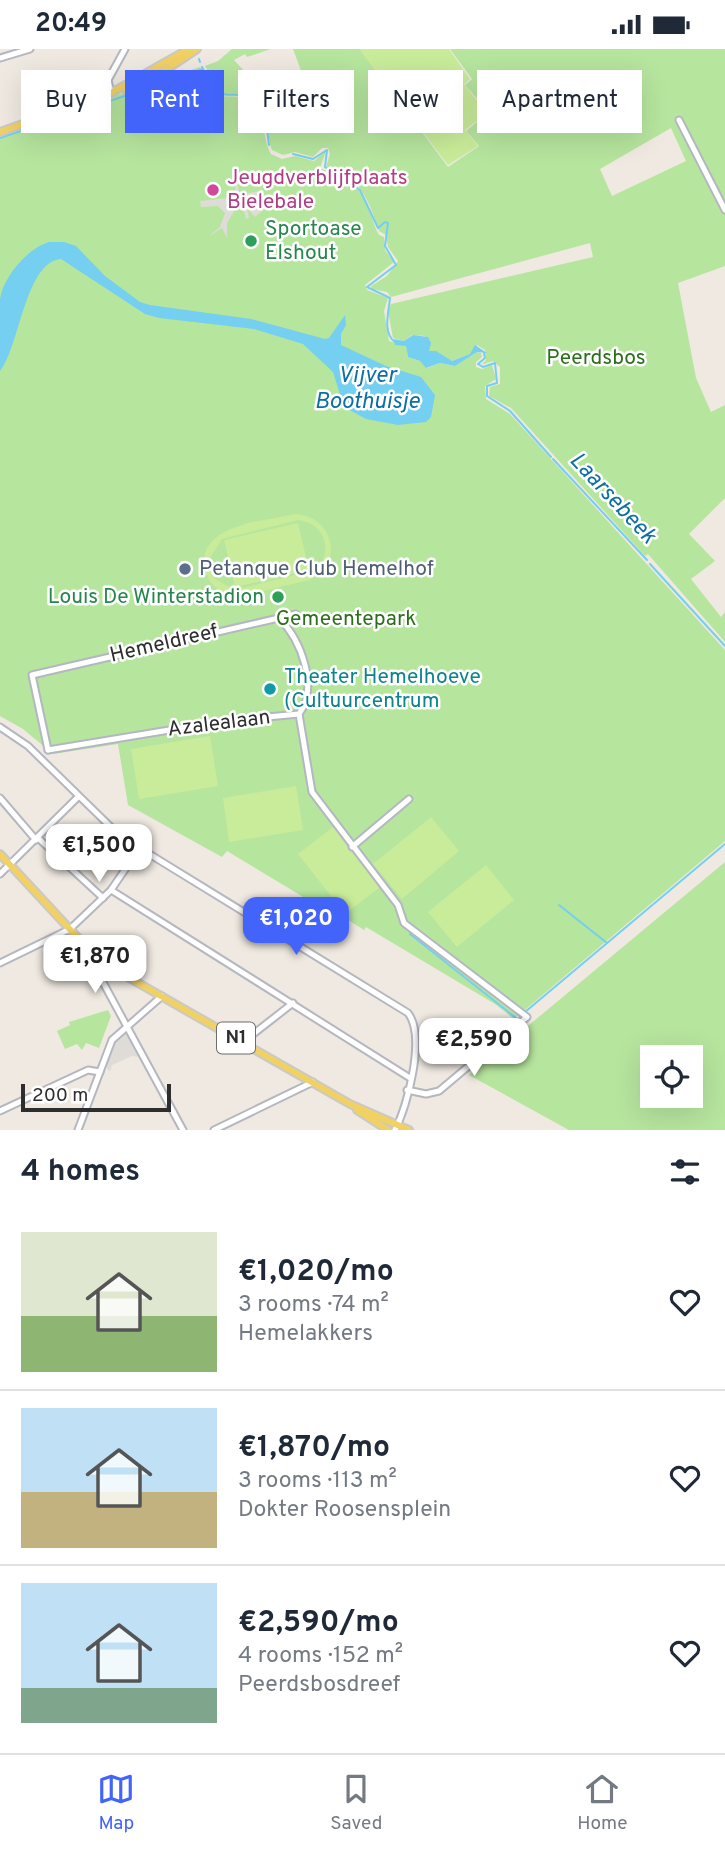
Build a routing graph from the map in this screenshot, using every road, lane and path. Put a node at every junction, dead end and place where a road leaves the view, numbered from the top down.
1 (30, 49) edge
2 (125, 49) edge
3 (189, 49) edge
4 (197, 49) edge
5 (0, 58) edge
6 (111, 75) edge
7 (111, 93) joint
8 (679, 120) dead end
9 (21, 125) edge
10 (0, 132) edge
11 (725, 210) edge
12 (279, 618) junction
13 (289, 628) junction
14 (299, 714) junction
15 (0, 727) edge
16 (48, 750) junction
17 (41, 758) junction
18 (78, 797) junction
19 (0, 798) edge
20 (409, 799) dead end
21 (37, 839) junction
22 (352, 847) junction
23 (139, 849) junction
24 (0, 854) edge
25 (11, 866) junction
26 (0, 874) edge
27 (111, 890) junction
28 (103, 898) junction
29 (70, 929) junction
30 (91, 952) junction
31 (0, 963) edge
32 (162, 996) junction
33 (293, 1003) junction
34 (127, 1026) junction
35 (243, 1042) junction
36 (100, 1072) junction
37 (410, 1078) junction
38 (313, 1083) junction
39 (407, 1090) junction
40 (351, 1104) junction
41 (0, 1111) edge
42 (397, 1127) edge
43 (78, 1130) edge
44 (183, 1130) edge
45 (214, 1130) edge
46 (388, 1130) edge
47 (409, 1130) edge

1 - 5 street
2 - 6 street
3 - 7 main road
4 - 7 main road
8 - 11 street
9 - 10 main road
12 - 13 street, Azalealaan
12 - 13 street, Hemeldreef
12 - 16 street, Hemeldreef
13 - 14 street, Azalealaan
14 - 16 street, Azalealaan
14 - 22 street
15 - 17 street
16 - 17 street
17 - 18 street
18 - 21 street
18 - 23 street
19 - 21 street
20 - 22 street
21 - 25 street
21 - 28 street
22 - 39 street
23 - 27 street
23 - 37 street
24 - 25 main road, N1
25 - 26 street
25 - 29 main road, N1
27 - 28 street
27 - 33 street
28 - 29 street
29 - 30 main road, N1
29 - 31 street
30 - 32 main road, N1
30 - 34 street
32 - 34 street
32 - 35 main road, N1
33 - 35 street
33 - 37 street
34 - 36 street
34 - 44 street
35 - 38 main road, N1
36 - 41 street
36 - 43 street
37 - 39 street
38 - 40 main road, N1
38 - 45 street
39 - 42 street
40 - 42 main road, N1
40 - 46 main road, N1
42 - 47 main road, N1

